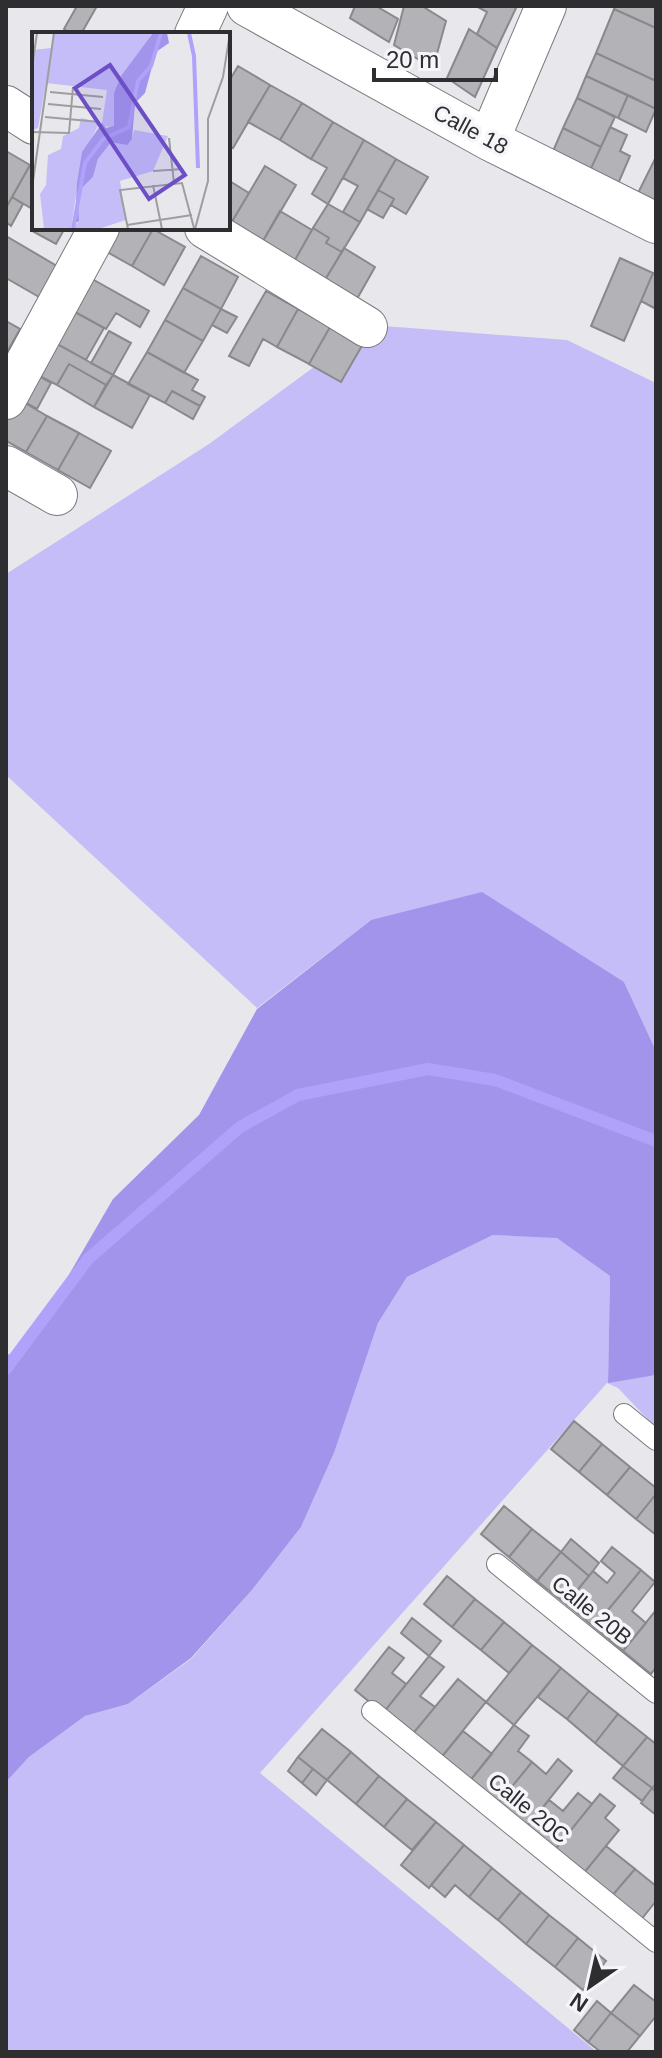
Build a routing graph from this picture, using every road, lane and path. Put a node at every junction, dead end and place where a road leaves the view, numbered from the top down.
1 (208, 6) edge
2 (247, 6) edge
3 (546, 6) edge
4 (196, 32) edge
5 (6, 106) edge
6 (32, 123) edge
7 (489, 140) junction
8 (656, 223) edge
9 (98, 230) edge
10 (208, 230) edge
11 (367, 327) dead end
12 (6, 399) edge
13 (6, 466) edge
14 (57, 495) dead end
15 (624, 1414) dead end
16 (656, 1440) edge
17 (497, 1564) dead end
18 (656, 1693) edge
19 (372, 1711) dead end
20 (656, 1942) edge

1 - 4 street
2 - 7 street, Calle 18
3 - 7 street
5 - 6 street
7 - 8 street, Calle 18
9 - 12 street
10 - 11 street
13 - 14 street
15 - 16 lane
17 - 18 lane, Calle 20B
19 - 20 lane, Calle 20C

